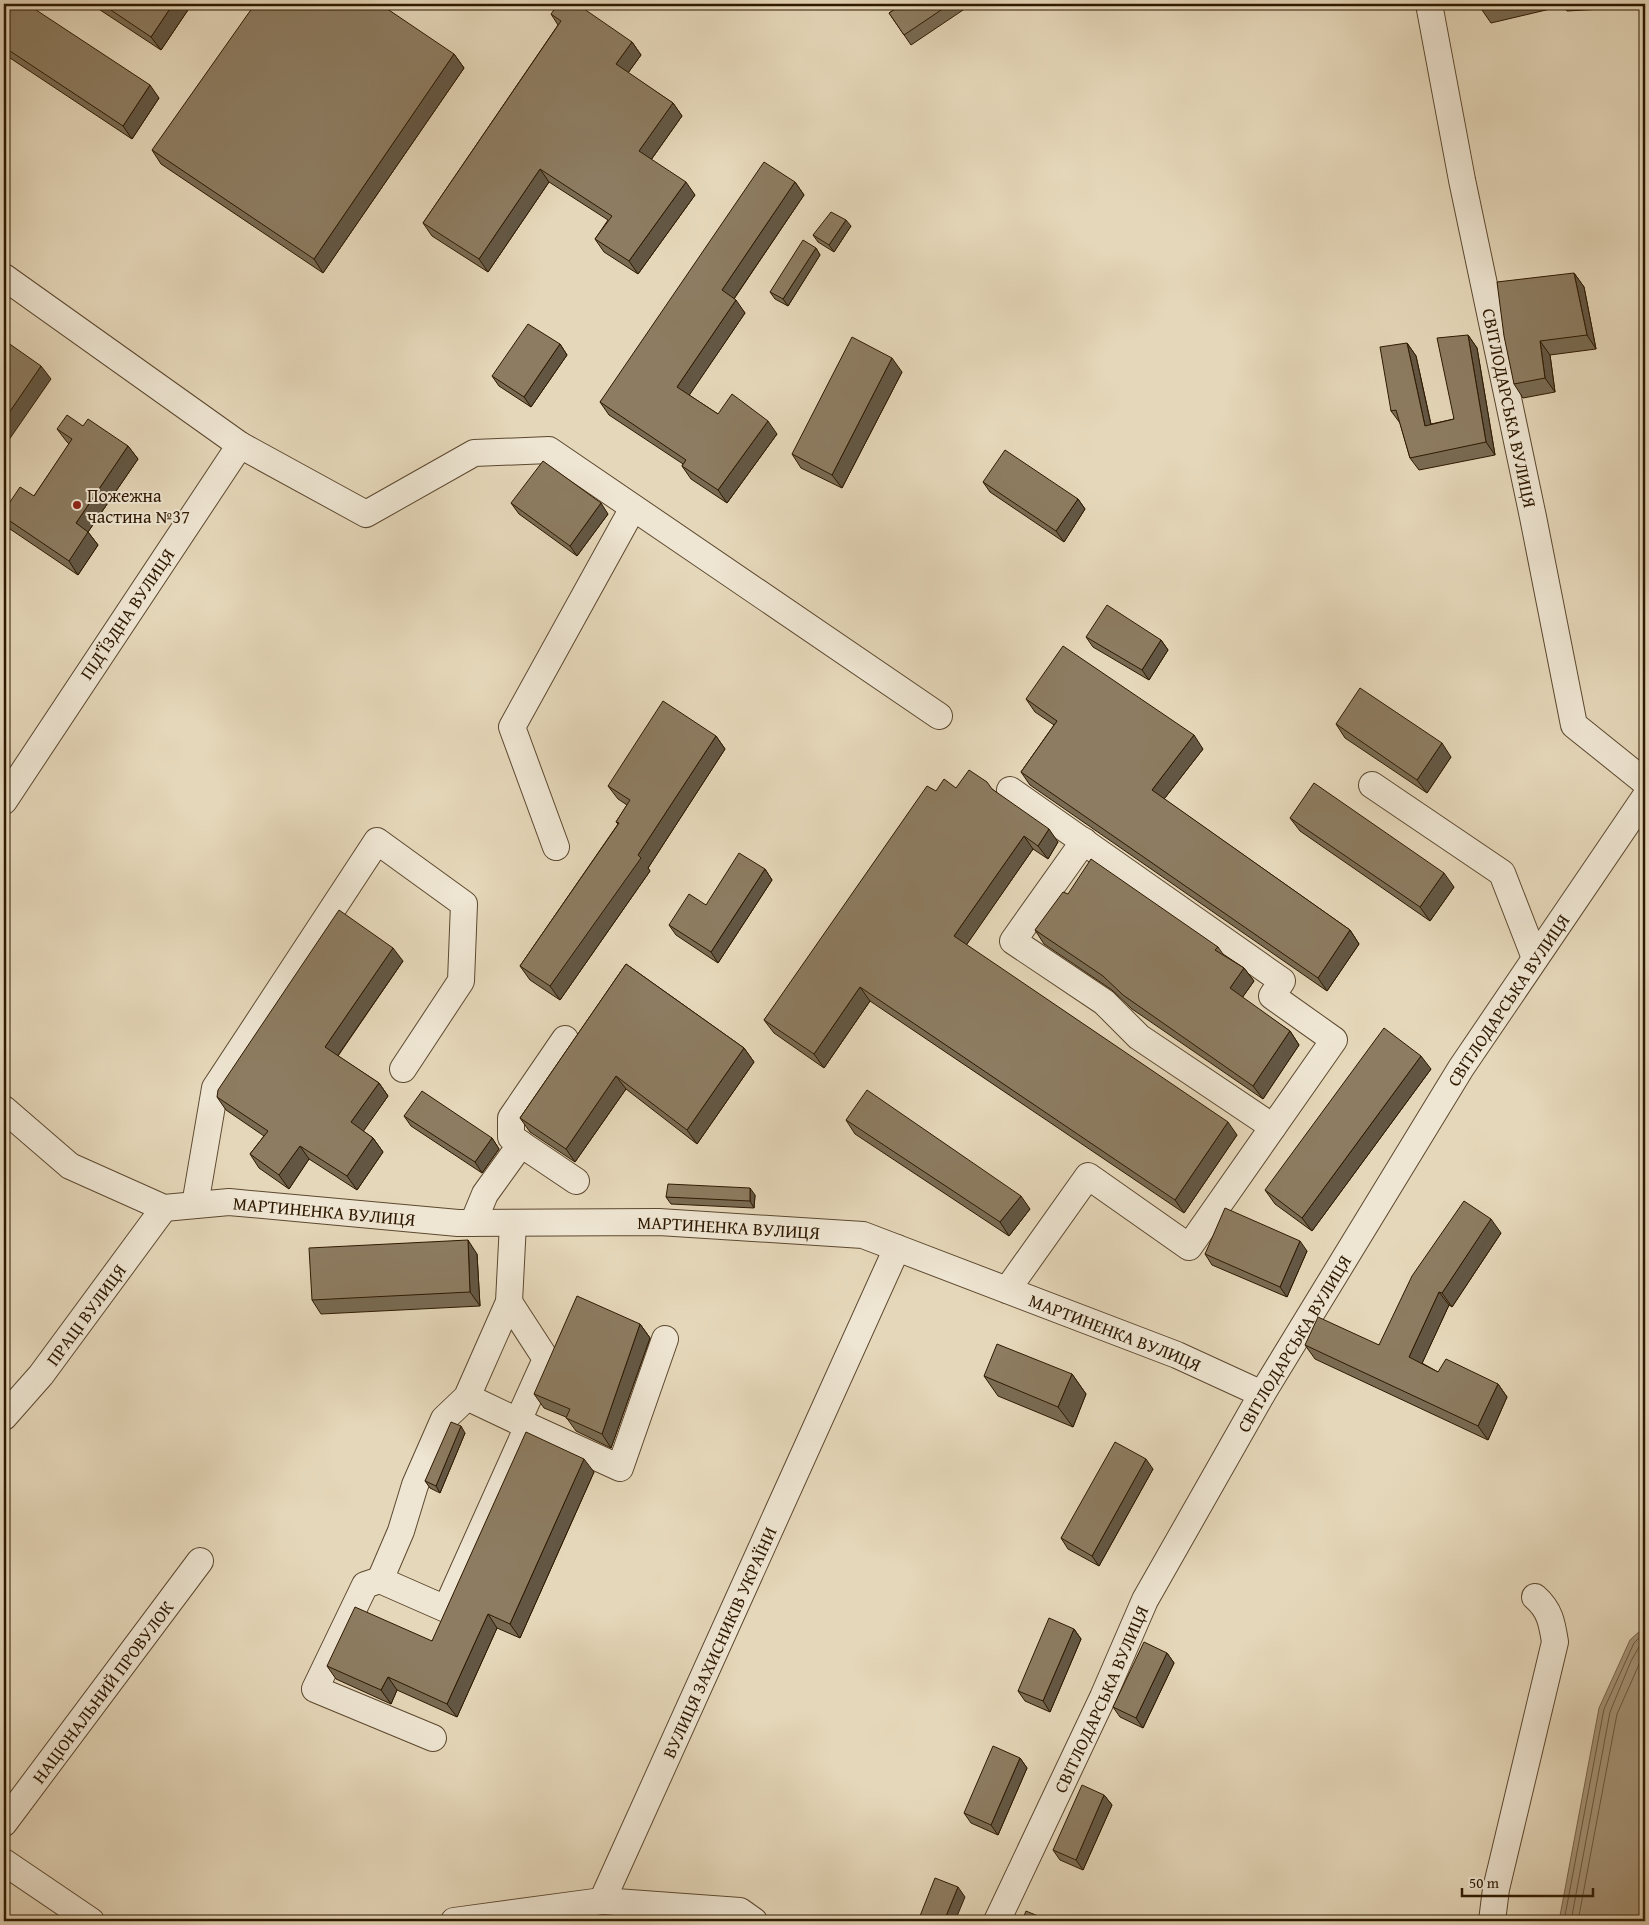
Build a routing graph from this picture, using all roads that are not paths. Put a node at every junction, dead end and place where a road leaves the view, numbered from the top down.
1 (1429, 4) edge
2 (4, 277) edge
3 (240, 445) junction
4 (632, 508) junction
5 (939, 716) dead end
6 (1645, 782) edge
7 (1372, 785) dead end
8 (1010, 790) dead end
9 (1645, 797) edge
10 (4, 800) edge
11 (1084, 841) junction
12 (556, 847) dead end
13 (1535, 958) junction
14 (565, 1038) dead end
15 (403, 1069) dead end
16 (4, 1109) edge
17 (1273, 1127) junction
18 (521, 1144) junction
19 (576, 1181) dead end
20 (195, 1205) junction
21 (164, 1208) junction
22 (473, 1222) junction
23 (513, 1223) junction
24 (897, 1248) junction
25 (1007, 1290) junction
26 (509, 1302) junction
27 (665, 1339) dead end
28 (1262, 1394) junction
29 (467, 1397) junction
30 (4, 1417) edge
31 (523, 1423) junction
32 (200, 1561) dead end
33 (380, 1580) junction
34 (1535, 1597) dead end
35 (434, 1738) dead end
36 (4, 1823) edge
37 (4, 1862) edge
38 (602, 1901) junction
39 (91, 1921) edge
40 (454, 1921) edge
41 (754, 1921) edge
42 (997, 1921) edge
43 (1492, 1921) edge

1 - 6 street, СВІТЛОДАРСЬКА ВУЛИЦЯ
2 - 3 street
3 - 4 street
3 - 10 street, ПІД’ЇЗДНА ВУЛИЦЯ
4 - 5 street
4 - 12 street
7 - 13 street
8 - 11 street
9 - 13 street, СВІТЛОДАРСЬКА ВУЛИЦЯ
11 - 17 street
11 - 17 street
13 - 28 street, СВІТЛОДАРСЬКА ВУЛИЦЯ
14 - 18 street
15 - 20 street
16 - 21 street
17 - 25 street
18 - 19 street
18 - 22 street
20 - 21 street, МАРТИНЕНКА ВУЛИЦЯ
20 - 22 street, МАРТИНЕНКА ВУЛИЦЯ
21 - 30 street, ПРАЦІ ВУЛИЦЯ
22 - 23 street, МАРТИНЕНКА ВУЛИЦЯ
23 - 24 street, МАРТИНЕНКА ВУЛИЦЯ
23 - 26 street
24 - 25 street, МАРТИНЕНКА ВУЛИЦЯ
24 - 38 street, ВУЛИЦЯ ЗАХИСНИКІВ УКРАЇНИ
25 - 28 street, МАРТИНЕНКА ВУЛИЦЯ
26 - 29 street
26 - 31 street
27 - 31 street
28 - 42 street, СВІТЛОДАРСЬКА ВУЛИЦЯ
29 - 31 street
29 - 33 street
31 - 33 street
32 - 36 street, НАЦІОНАЛЬНИЙ ПРОВУЛОК
33 - 35 street
34 - 43 street
37 - 39 street
38 - 40 street
38 - 41 street

